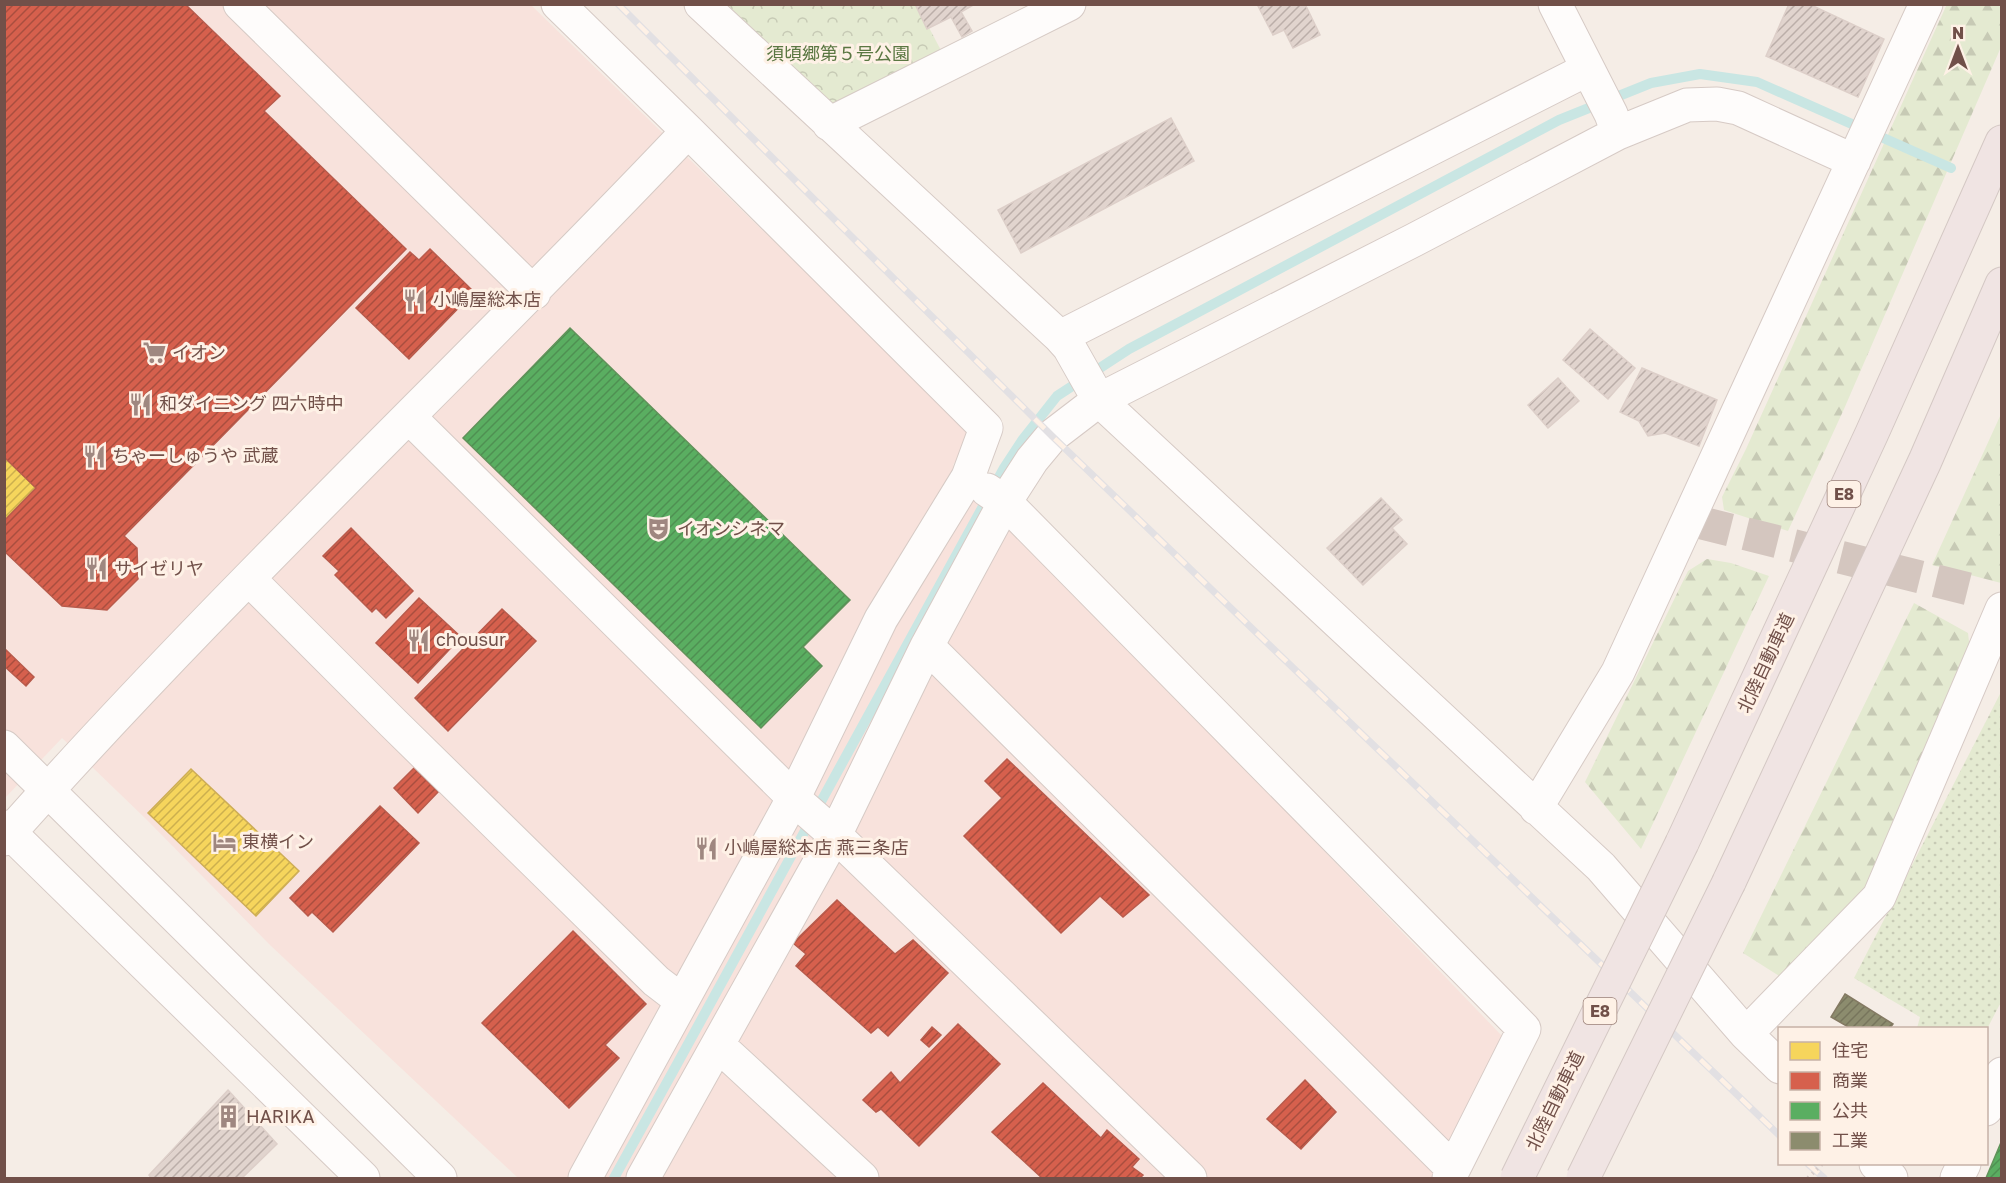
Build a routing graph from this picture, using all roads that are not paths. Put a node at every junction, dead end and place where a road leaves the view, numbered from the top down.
1 (240, 4) edge
2 (558, 4) edge
3 (701, 4) edge
4 (1069, 4) edge
5 (1555, 4) edge
6 (1926, 4) edge
7 (1035, 12) edge
8 (1603, 100) junction
9 (829, 124) junction
10 (688, 131) junction
11 (2001, 142) edge
12 (1858, 151) junction
13 (2001, 284) edge
14 (534, 293) junction
15 (2001, 330) edge
16 (1064, 342) junction
17 (1095, 393) junction
18 (409, 417) junction
19 (968, 477) junction
20 (1005, 502) junction
21 (249, 579) junction
22 (1995, 599) edge
23 (927, 646) junction
24 (4, 747) edge
25 (48, 790) junction
26 (1536, 808) junction
27 (814, 816) junction
28 (6, 833) edge
29 (1730, 882) junction
30 (682, 1001) junction
31 (1746, 1034) junction
32 (718, 1045) junction
33 (1778, 1066) edge
34 (2001, 1074) edge
35 (1988, 1104) edge
36 (1877, 1165) edge
37 (1964, 1165) edge
38 (1451, 1174) edge
39 (363, 1179) edge
40 (440, 1179) edge
41 (585, 1179) edge
42 (643, 1179) edge
43 (862, 1179) edge
44 (1190, 1179) edge
45 (1518, 1179) edge
46 (1583, 1179) edge
47 (1891, 1179) edge
48 (1957, 1179) edge

1 - 14 street
2 - 10 street
3 - 9 street
4 - 7 street
5 - 8 street
6 - 12 street
7 - 9 street
8 - 12 street
8 - 16 street
8 - 17 street
9 - 16 street
10 - 14 street
10 - 19 street
11 - 45 highway, 北陸自動車道 / E8, bridge
12 - 26 street
13 - 29 highway
14 - 18 street
15 - 29 highway
16 - 17 street
17 - 20 street
17 - 26 street
18 - 21 street
18 - 27 street
19 - 20 street
19 - 27 street
20 - 23 street
20 - 38 street
21 - 25 street
21 - 30 street
22 - 31 street
23 - 27 street
23 - 38 street
24 - 25 street
25 - 28 street
25 - 40 street
26 - 31 street
27 - 30 street
27 - 32 street
27 - 44 street
28 - 39 street
29 - 46 highway, bridge
30 - 41 street
31 - 33 street
32 - 42 street
32 - 43 street
34 - 35 street
36 - 47 street
37 - 48 street

